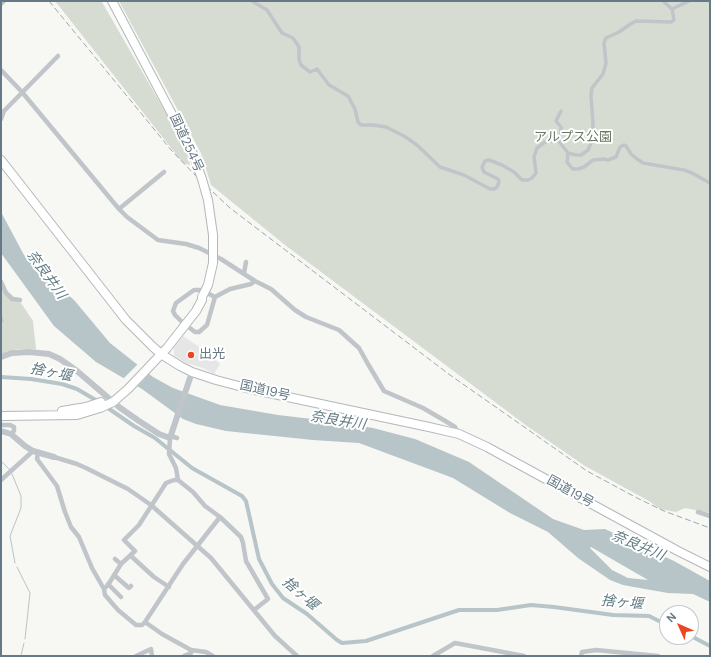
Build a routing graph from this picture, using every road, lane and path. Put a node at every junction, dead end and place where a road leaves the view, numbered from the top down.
1 (4, 1) edge
2 (112, 1) edge
3 (252, 1) edge
4 (663, 1) edge
5 (689, 1) edge
6 (1, 4) edge
7 (672, 9) junction
8 (58, 56) dead end
9 (1, 70) edge
10 (22, 92) junction
11 (561, 111) dead end
12 (1, 119) edge
13 (558, 140) junction
14 (568, 153) junction
15 (1, 160) edge
16 (164, 172) dead end
17 (710, 183) edge
18 (119, 209) junction
19 (246, 262) dead end
20 (244, 273) junction
21 (255, 281) junction
22 (1, 282) edge
23 (215, 297) junction
24 (20, 300) dead end
25 (184, 323) junction
26 (157, 354) junction
27 (1, 357) edge
28 (192, 372) junction
29 (111, 400) junction
30 (98, 407) junction
31 (1, 412) edge
32 (1, 416) edge
33 (1, 425) edge
34 (1, 431) edge
35 (11, 434) junction
36 (458, 434) junction
37 (171, 436) junction
38 (177, 438) dead end
39 (36, 452) junction
40 (54, 457) joint
41 (1, 480) edge
42 (178, 480) junction
43 (151, 505) junction
44 (698, 512) dead end
45 (710, 516) edge
46 (220, 517) junction
47 (198, 546) junction
48 (131, 556) junction
49 (114, 558) dead end
50 (121, 564) junction
51 (710, 567) edge
52 (114, 575) junction
53 (108, 584) junction
54 (131, 586) dead end
55 (169, 587) junction
56 (104, 589) junction
57 (121, 597) dead end
58 (254, 610) junction
59 (145, 622) junction
60 (191, 650) junction
61 (136, 656) edge
62 (152, 656) edge
63 (184, 656) edge
64 (213, 656) edge
65 (296, 656) edge
66 (433, 656) edge
67 (524, 656) edge
68 (581, 656) edge
69 (658, 656) edge

1 - 6 street
2 - 25 highway, 国道254号, bridge
3 - 13 street
4 - 7 street
5 - 7 street
7 - 14 street
8 - 10 street
9 - 10 street
10 - 12 street
10 - 18 street
11 - 13 street
13 - 14 street
14 - 17 street
15 - 26 highway, 国道19号
16 - 18 street
18 - 20 street
19 - 20 street
20 - 21 street
21 - 23 street
21 - 36 street
22 - 24 street
23 - 25 street
23 - 25 street
25 - 26 highway, 国道254号
26 - 28 highway, 国道19号
26 - 29 highway, 国道254号
27 - 29 street
28 - 36 highway, 国道19号
28 - 37 street
29 - 30 highway, 国道254号
29 - 37 street
30 - 31 highway
30 - 32 highway
33 - 35 street
34 - 35 street
35 - 39 street
36 - 51 highway, 国道19号
37 - 38 street
37 - 42 street
39 - 40 street
39 - 41 street
39 - 56 street
40 - 43 street
42 - 43 street
42 - 46 street
43 - 47 street
43 - 48 street
44 - 45 street
46 - 47 street
46 - 58 street
47 - 55 street
47 - 58 street
48 - 50 street
48 - 55 street
49 - 50 street
50 - 52 street
52 - 53 street
52 - 54 street
53 - 56 street
53 - 57 street
55 - 59 street
56 - 59 street
58 - 65 street
59 - 60 street
60 - 63 street
60 - 64 street
61 - 62 street
66 - 67 street
68 - 69 street

